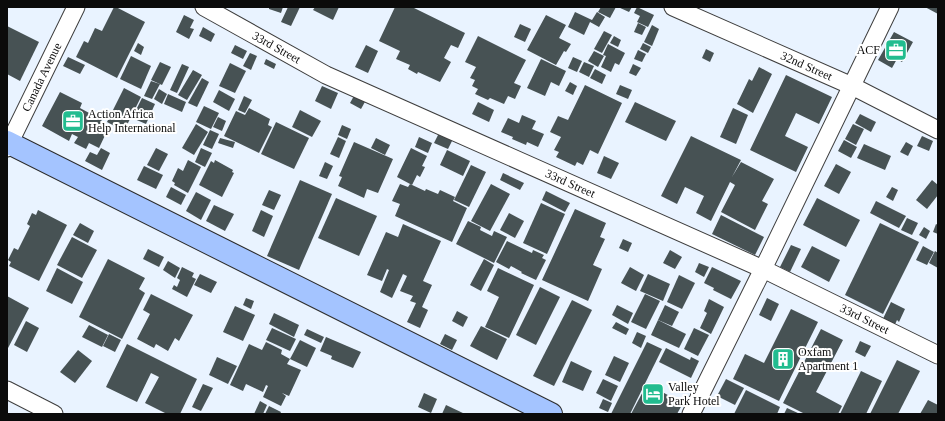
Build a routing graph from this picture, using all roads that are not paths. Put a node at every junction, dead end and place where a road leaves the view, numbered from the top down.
1 (76, 7) edge
2 (204, 7) edge
3 (673, 7) edge
4 (890, 7) edge
5 (852, 86) junction
6 (938, 130) edge
7 (8, 144) edge
8 (763, 269) junction
9 (938, 355) edge
10 (7, 390) edge
11 (54, 414) edge
12 (551, 414) edge
13 (691, 414) edge

1 - 7 street, Canada Avenue
2 - 8 street, 33rd Street
3 - 5 street, 32nd Street
4 - 5 street
5 - 6 street, 32nd Street
5 - 8 street
7 - 12 street
8 - 9 street, 33rd Street
8 - 13 street
10 - 11 street

